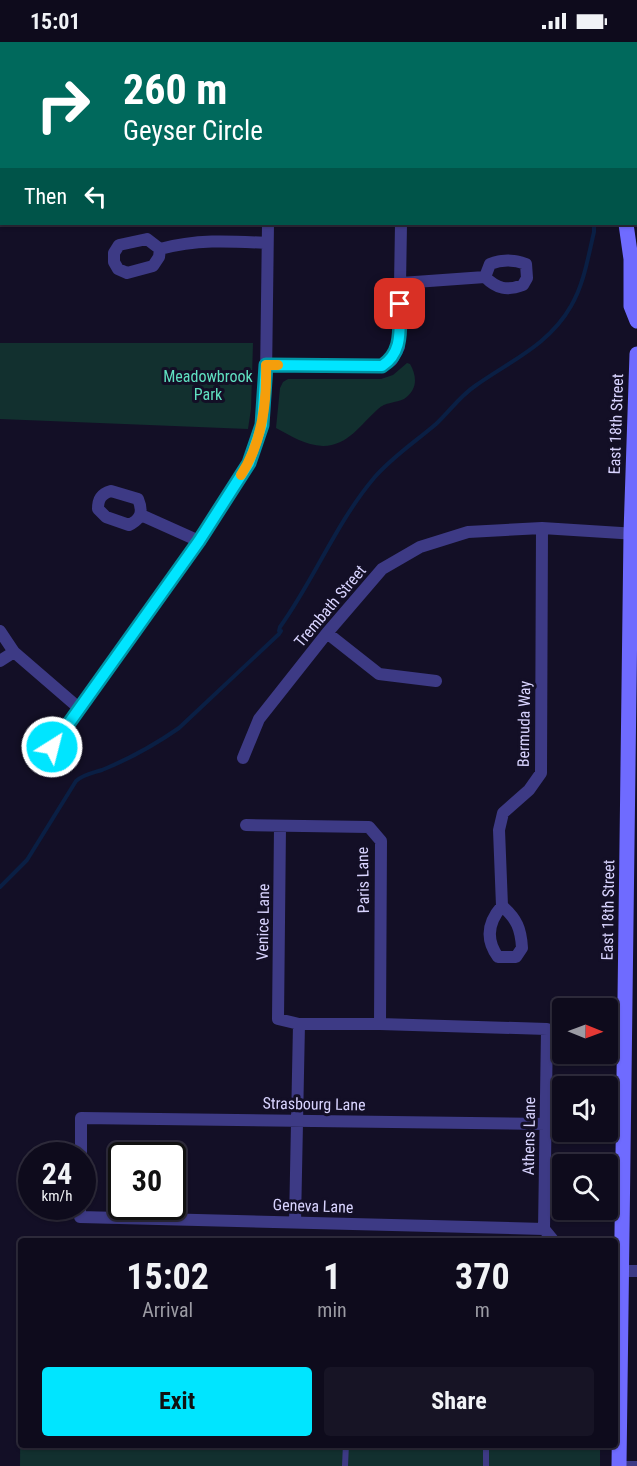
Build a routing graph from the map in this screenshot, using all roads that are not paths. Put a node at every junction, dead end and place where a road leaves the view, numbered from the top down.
1 (268, 225) edge
2 (401, 225) edge
3 (626, 225) edge
4 (267, 243) junction
5 (160, 249) dead end
6 (484, 277) dead end
7 (401, 283) junction
8 (637, 321) edge
9 (637, 354) edge
10 (266, 365) junction
11 (141, 515) dead end
12 (542, 528) junction
13 (634, 534) edge
14 (199, 541) junction
15 (0, 632) edge
16 (327, 633) junction
17 (14, 652) junction
18 (0, 661) edge
19 (436, 681) dead end
20 (80, 709) junction
21 (633, 714) edge
22 (52, 747) dead end
23 (243, 758) dead end
24 (246, 825) dead end
25 (280, 826) junction
26 (632, 838) edge
27 (502, 906) dead end
28 (632, 909) edge
29 (631, 946) edge
30 (298, 1024) junction
31 (380, 1024) junction
32 (298, 1121) junction
33 (546, 1124) junction
34 (81, 1142) edge
35 (96, 1213) edge
36 (295, 1222) junction
37 (544, 1229) junction
38 (551, 1238) edge
39 (619, 1251) edge
40 (630, 1271) edge
41 (618, 1397) edge
42 (618, 1436) edge
43 (346, 1448) edge
44 (486, 1448) edge
45 (637, 1464) edge
46 (619, 1465) edge
47 (345, 1466) edge
48 (486, 1466) edge

1 - 4 street
2 - 7 street
3 - 8 main road
4 - 5 street
4 - 10 street
6 - 7 street
7 - 10 street
9 - 13 main road, East 18th Street
10 - 14 street
11 - 14 street
12 - 13 street, Trembath Street
12 - 16 street, Trembath Street
12 - 27 street, Bermuda Way
13 - 21 main road, East 18th Street
14 - 20 street
15 - 17 street
16 - 19 street
16 - 23 street, Trembath Street
17 - 18 street
17 - 20 street
20 - 22 street
21 - 26 main road, East 18th Street
24 - 25 street, Paris Lane
25 - 30 street, Venice Lane
25 - 31 street, Paris Lane
26 - 28 main road, East 18th Street
28 - 29 main road, East 18th Street
29 - 39 main road, East 18th Street
30 - 31 street
30 - 32 street
31 - 33 street, Athens Lane
32 - 33 street, Strasbourg Lane
32 - 34 street, Strasbourg Lane
32 - 36 street
33 - 37 street, Athens Lane
35 - 36 street, Geneva Lane
36 - 37 street, Geneva Lane
37 - 38 street
39 - 40 main road, East 18th Street
40 - 41 main road, East 18th Street
42 - 46 main road, East 18th Street
43 - 47 lane
44 - 48 lane
45 - 46 lane

